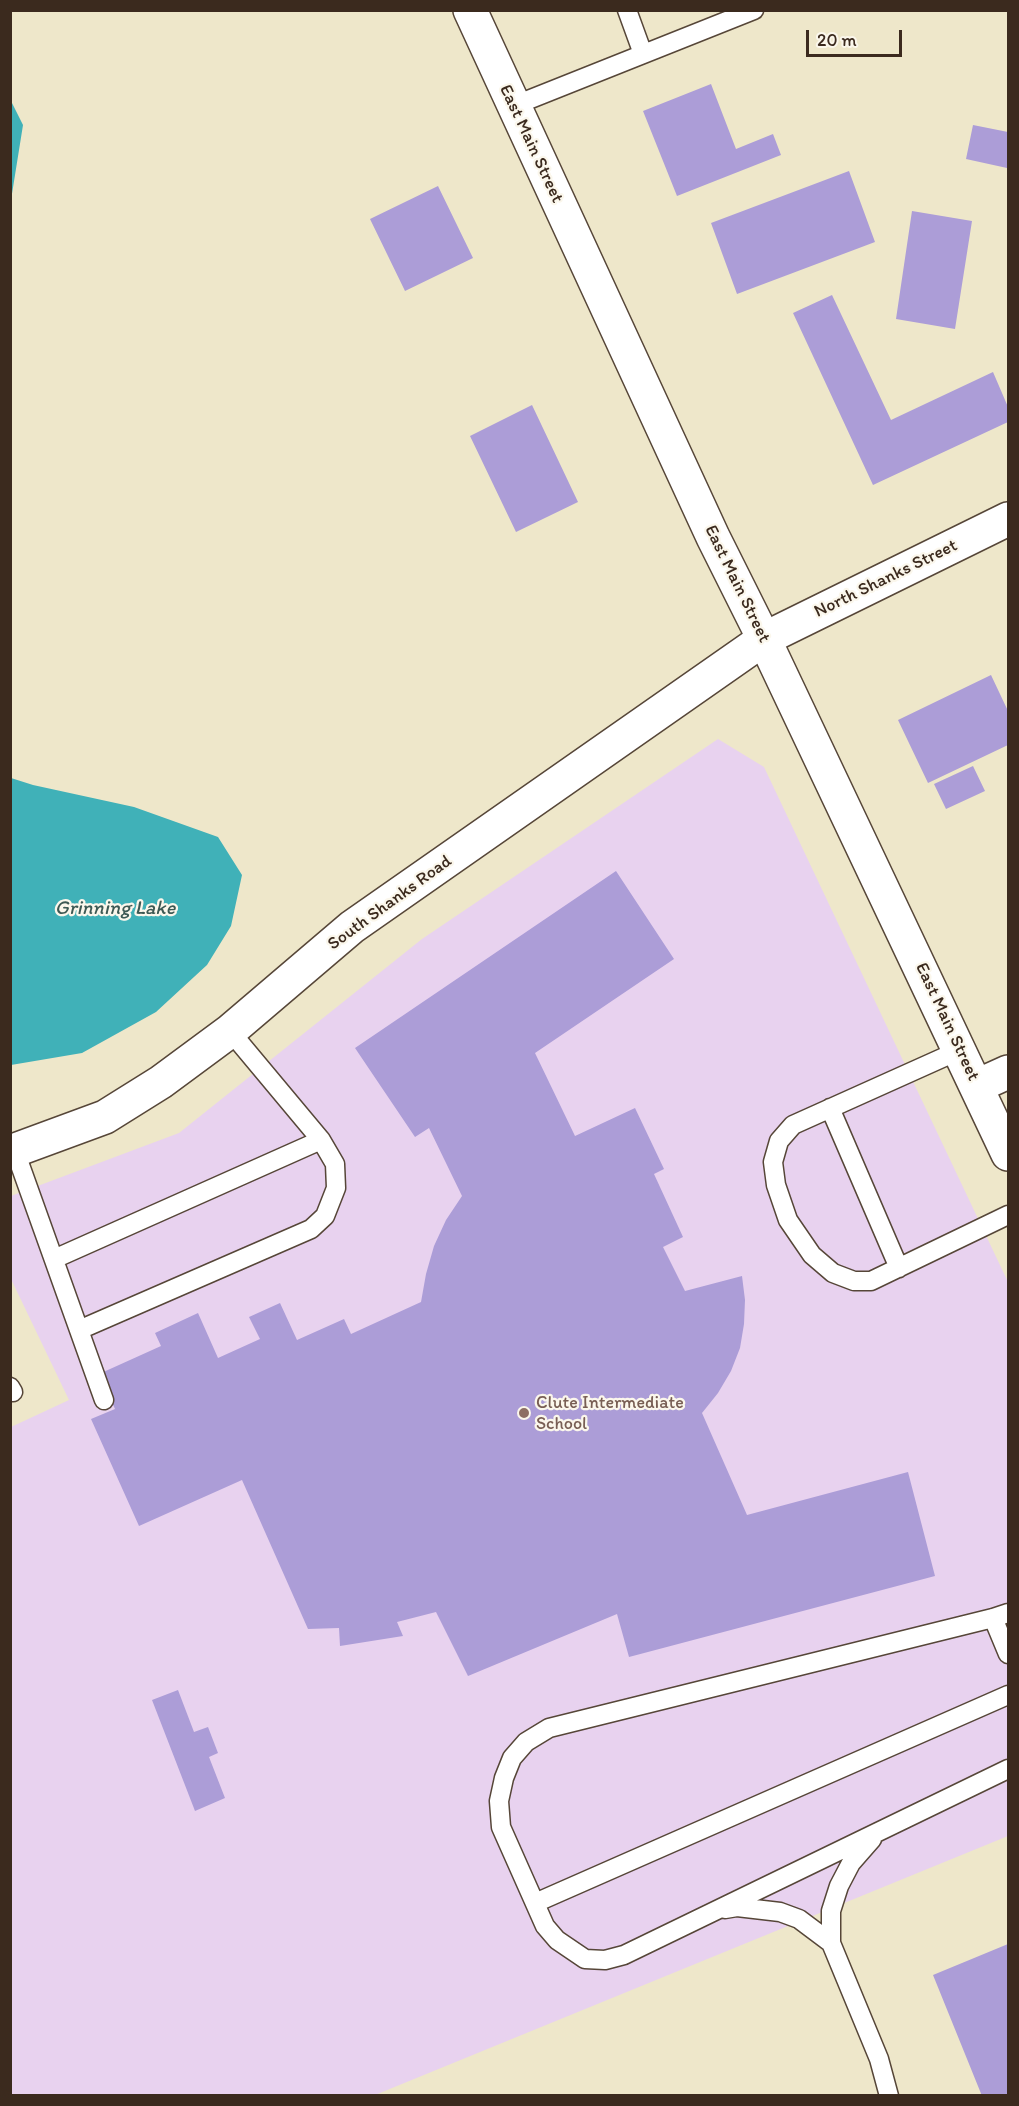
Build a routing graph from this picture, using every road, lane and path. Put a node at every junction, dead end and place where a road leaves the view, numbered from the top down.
1 (470, 10) edge
2 (627, 10) edge
3 (754, 10) edge
4 (643, 54) junction
5 (513, 106) junction
6 (1008, 519) edge
7 (764, 639) junction
8 (230, 1031) junction
9 (960, 1050) junction
10 (1008, 1072) edge
11 (977, 1086) junction
12 (830, 1108) junction
13 (321, 1140) junction
14 (13, 1152) edge
15 (1008, 1154) edge
16 (1008, 1215) edge
17 (54, 1259) junction
18 (899, 1268) junction
19 (79, 1330) junction
20 (105, 1400) dead end
21 (1001, 1616) edge
22 (1008, 1654) edge
23 (1008, 1695) edge
24 (1008, 1769) edge
25 (879, 1832) junction
26 (535, 1903) junction
27 (716, 1911) junction
28 (831, 1943) junction
29 (889, 2096) edge

1 - 5 main road, East Main Street
2 - 4 lane
3 - 4 lane
4 - 5 lane
5 - 7 main road, East Main Street
6 - 7 main road, North Shanks Street
7 - 8 main road, South Shanks Road
7 - 9 main road, East Main Street
8 - 13 lane
8 - 14 main road, South Shanks Road
9 - 11 main road, East Main Street
9 - 12 lane
10 - 11 main road
11 - 15 main road, East Main Street
12 - 18 lane
12 - 18 lane
13 - 17 lane
13 - 19 lane
14 - 17 lane
16 - 18 lane
17 - 19 lane
19 - 20 lane
21 - 22 lane
21 - 26 lane
23 - 26 lane
24 - 25 lane
25 - 27 lane
25 - 28 lane
26 - 27 lane
27 - 28 lane
28 - 29 lane

